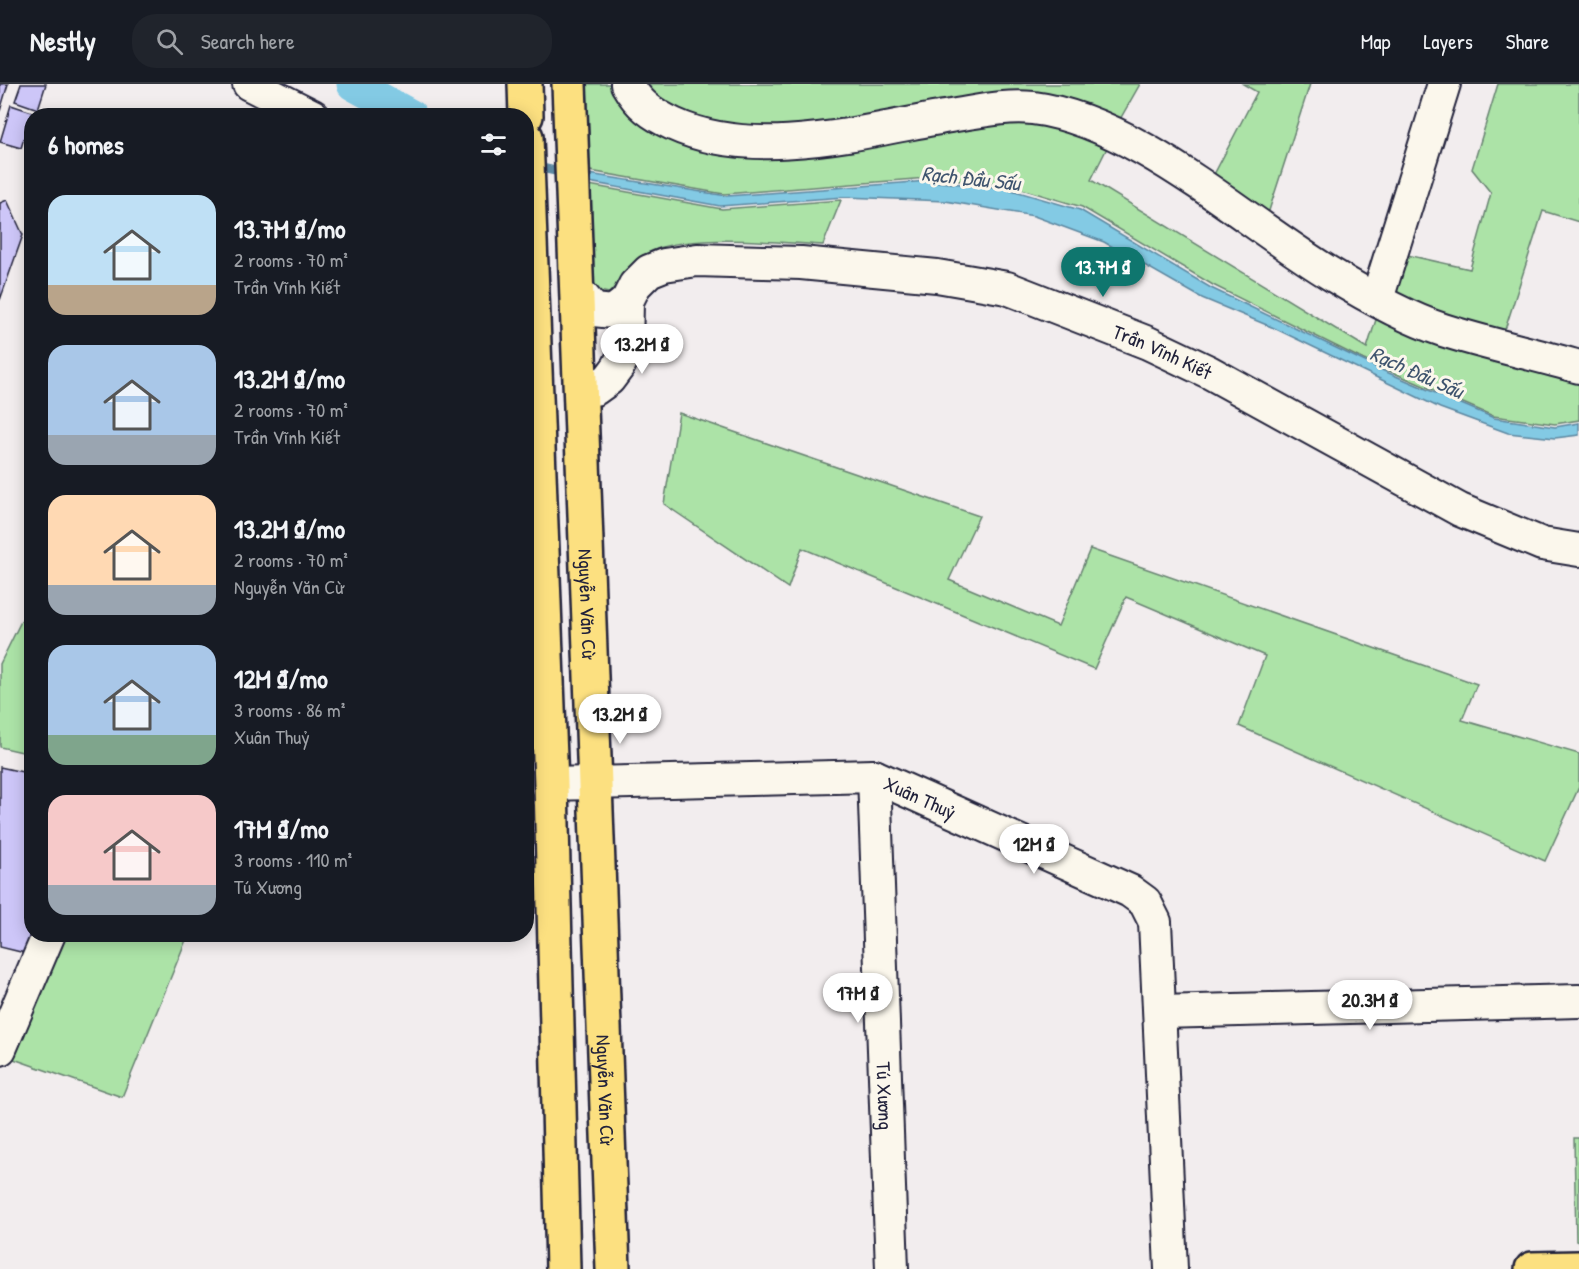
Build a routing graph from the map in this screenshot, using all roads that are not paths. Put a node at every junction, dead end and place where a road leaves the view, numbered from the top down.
1 (249, 84) edge
2 (627, 84) edge
3 (1444, 84) edge
4 (570, 96) edge
5 (298, 108) edge
6 (578, 291) junction
7 (1377, 299) junction
8 (627, 302) junction
9 (1579, 367) edge
10 (582, 389) junction
11 (534, 462) edge
12 (1579, 550) edge
13 (874, 776) junction
14 (595, 782) junction
15 (551, 784) junction
16 (46, 942) edge
17 (1579, 1001) edge
18 (1160, 1012) junction
19 (0, 1049) edge
20 (1579, 1268) edge
21 (563, 1269) edge
22 (613, 1269) edge
23 (892, 1269) edge
24 (1171, 1269) edge
25 (1532, 1269) edge

1 - 5 street
2 - 7 street
3 - 7 street
4 - 6 main road, Nguyễn Văn Cừ
6 - 8 street
6 - 10 main road, Nguyễn Văn Cừ
7 - 9 street
8 - 10 street
8 - 12 street, Trần Vĩnh Kiết
10 - 14 main road, Nguyễn Văn Cừ
11 - 15 main road
13 - 14 street, Xuân Thuỷ
13 - 18 street, Xuân Thuỷ
13 - 23 street, Tú Xương
14 - 15 street, Xuân Thuỷ
14 - 22 main road, Nguyễn Văn Cừ
15 - 21 main road
16 - 19 street
17 - 18 street
18 - 24 street, Xuân Thuỷ
20 - 25 main road

